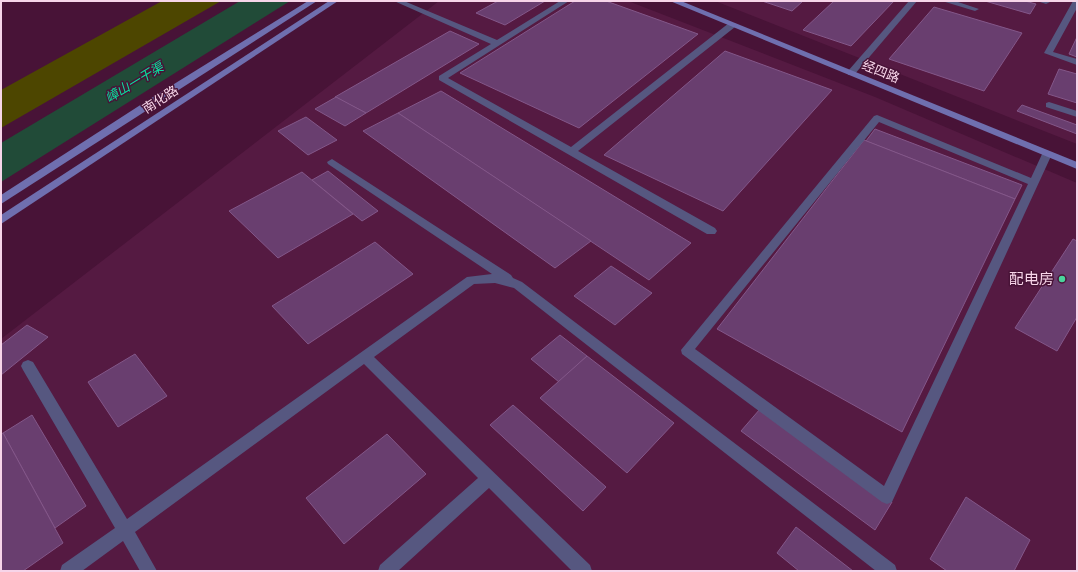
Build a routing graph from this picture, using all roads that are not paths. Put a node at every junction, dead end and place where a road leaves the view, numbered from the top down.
1 (313, 1) edge
2 (334, 1) edge
3 (398, 1) edge
4 (564, 1) edge
5 (674, 1) edge
6 (913, 1) edge
7 (946, 1) edge
8 (1077, 1) edge
9 (975, 9) dead end
10 (1068, 17) junction
11 (1077, 20) edge
12 (732, 25) junction
13 (498, 43) junction
14 (1077, 62) edge
15 (851, 73) junction
16 (1049, 105) dead end
17 (1077, 114) edge
18 (572, 151) junction
19 (1047, 154) junction
20 (332, 162) dead end
21 (1077, 166) edge
22 (1034, 183) junction
23 (1, 200) edge
24 (1, 220) edge
25 (711, 231) dead end
26 (518, 285) junction
27 (365, 357) junction
28 (28, 366) dead end
29 (489, 478) junction
30 (125, 530) junction
31 (68, 571) edge
32 (149, 571) edge
33 (386, 571) edge
34 (584, 571) edge
35 (888, 571) edge

1 - 23 main road, 南化路
2 - 24 main road, 南化路
3 - 13 lane
4 - 13 lane
5 - 12 main road, 经四路
6 - 15 lane
7 - 9 lane
8 - 10 lane
10 - 11 lane
10 - 14 lane
12 - 15 main road, 经四路
12 - 18 lane
13 - 18 lane
15 - 19 main road, 经四路
16 - 17 lane
18 - 25 lane
19 - 21 main road, 经四路
19 - 22 lane
20 - 26 lane
22 - 22 lane
26 - 27 lane
26 - 35 lane
27 - 29 lane
27 - 30 lane
28 - 30 lane
29 - 33 lane
29 - 34 lane
30 - 31 lane
30 - 32 lane

